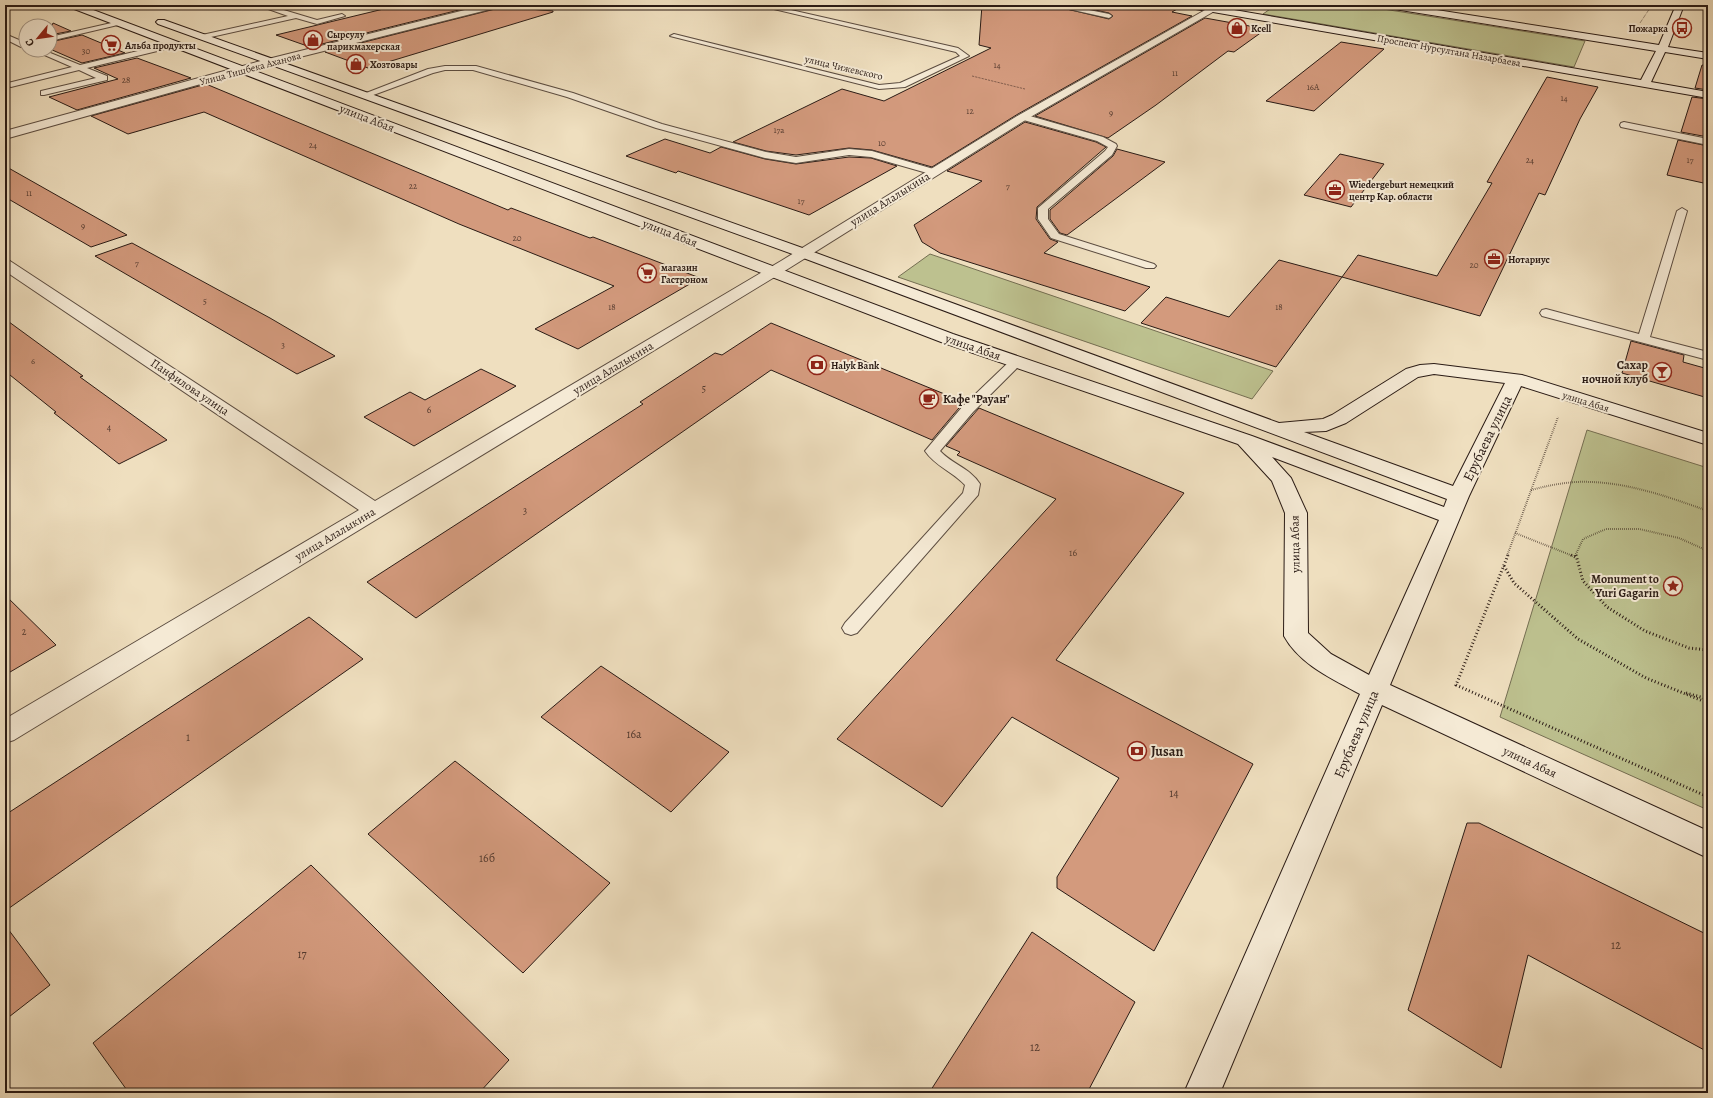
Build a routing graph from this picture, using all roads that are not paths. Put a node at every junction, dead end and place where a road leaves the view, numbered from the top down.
1 (72, 5) edge
2 (260, 5) edge
3 (496, 5) edge
4 (528, 5) edge
5 (581, 5) edge
6 (760, 5) edge
7 (798, 5) edge
8 (1054, 5) edge
9 (1190, 5) edge
10 (1388, 5) edge
11 (1548, 5) edge
12 (1680, 5) edge
13 (1218, 7) edge
14 (1565, 7) dead end
15 (784, 10) junction
16 (296, 16) junction
17 (342, 16) dead end
18 (1109, 16) dead end
19 (150, 18) dead end
20 (120, 23) junction
21 (5, 36) edge
22 (674, 36) dead end
23 (58, 37) edge
24 (202, 37) junction
25 (18, 42) edge
26 (175, 44) junction
27 (1662, 49) junction
28 (1708, 56) edge
29 (56, 58) edge
30 (272, 61) junction
31 (79, 68) junction
32 (242, 70) junction
33 (1644, 84) junction
34 (11, 85) dead end
35 (44, 93) dead end
36 (365, 95) junction
37 (1708, 95) edge
38 (1023, 117) junction
39 (1624, 125) dead end
40 (5, 135) edge
41 (1708, 142) edge
42 (934, 172) junction
43 (1682, 211) dead end
44 (802, 253) junction
45 (5, 264) edge
46 (1150, 266) dead end
47 (773, 272) junction
48 (1546, 313) dead end
49 (1644, 338) junction
50 (1708, 356) edge
51 (1016, 362) junction
52 (1516, 379) junction
53 (1273, 427) junction
54 (1708, 439) edge
55 (1245, 440) junction
56 (1455, 506) junction
57 (374, 510) junction
58 (851, 628) dead end
59 (1375, 690) junction
60 (5, 732) edge
61 (1708, 845) edge
62 (1202, 1093) edge

1 - 20 main road, улица Абая
2 - 16 lane
3 - 30 main road, Улица Тишбека Аханова
4 - 5 lane
6 - 15 lane, улица Чижевского
7 - 15 lane
8 - 18 lane
9 - 13 main road, Проспект Нурсултана Назарбаева
10 - 27 main road
11 - 14 lane
12 - 27 main road
13 - 33 main road, Проспект Нурсултана Назарбаева
13 - 38 main road, улица Алалыкина
15 - 22 lane, улица Чижевского
16 - 17 lane
16 - 24 lane
19 - 24 main road, улица Абая
20 - 23 lane
20 - 26 main road, улица Абая
21 - 25 lane
24 - 30 main road, улица Абая
26 - 31 lane
26 - 32 main road, улица Абая
27 - 28 main road
27 - 33 main road
29 - 31 lane
30 - 32 main road, Улица Тишбека Аханова
30 - 36 main road, улица Абая
31 - 34 lane
31 - 35 lane
32 - 40 main road, Улица Тишбека Аханова
32 - 47 main road, улица Абая
33 - 37 main road, Проспект Нурсултана Назарбаева
36 - 42 lane
36 - 44 main road, улица Абая
38 - 42 main road, улица Алалыкина
38 - 46 lane
39 - 41 lane
42 - 44 main road, улица Алалыкина
43 - 49 lane
44 - 47 main road, улица Алалыкина
44 - 53 main road, улица Абая
45 - 57 main road, Панфилова улица
47 - 51 main road, улица Абая
47 - 57 main road, улица Алалыкина
48 - 49 lane
49 - 50 lane
51 - 55 main road, улица Абая
51 - 58 lane
52 - 53 main road, улица Абая
52 - 54 main road, улица Абая
52 - 56 main road, Ерубаева улица
53 - 56 main road
55 - 56 main road
55 - 59 main road, улица Абая
56 - 59 main road, Ерубаева улица
57 - 60 main road, улица Алалыкина
59 - 61 main road, улица Абая
59 - 62 main road, Ерубаева улица

